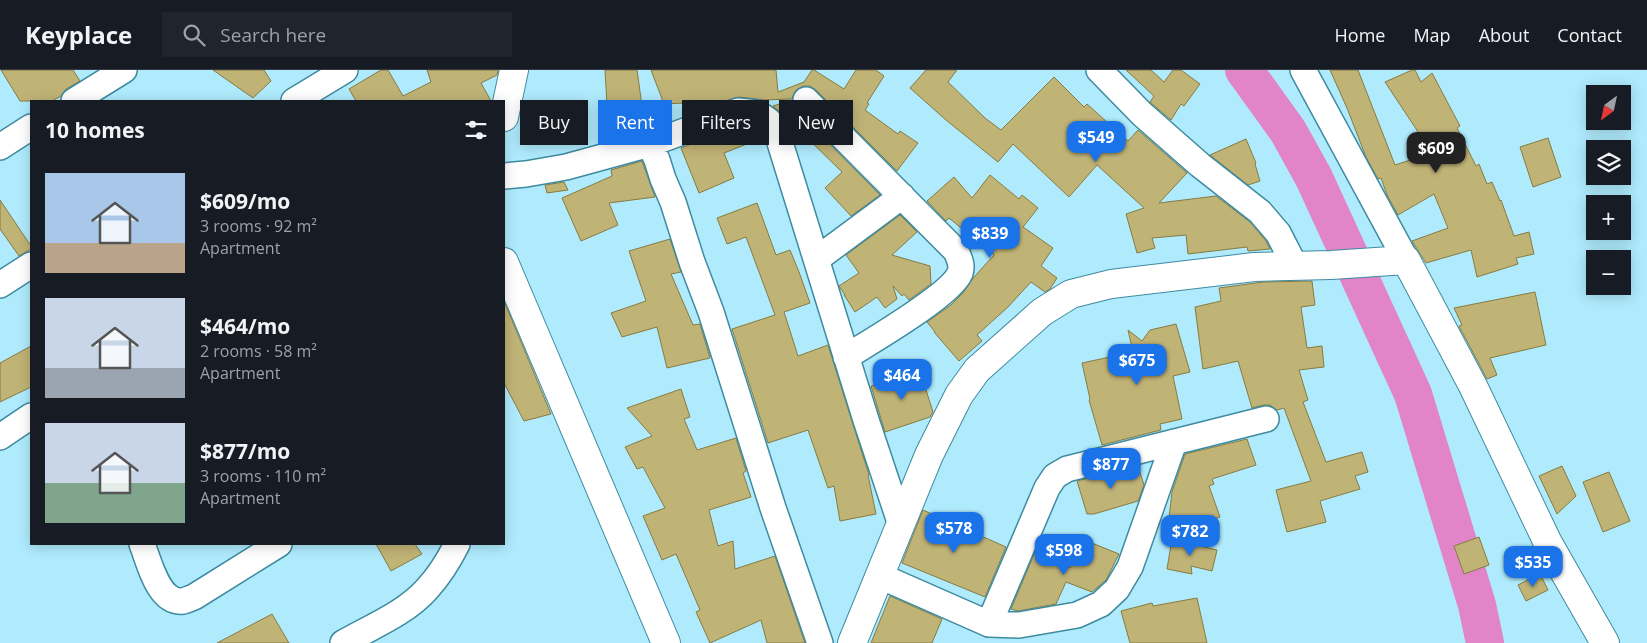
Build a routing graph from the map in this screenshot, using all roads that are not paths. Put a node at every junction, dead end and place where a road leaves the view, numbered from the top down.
1 (124, 70) edge
2 (345, 70) edge
3 (514, 70) edge
4 (1099, 70) edge
5 (1303, 70) edge
6 (76, 100) edge
7 (296, 100) edge
8 (505, 112) edge
9 (30, 128) edge
10 (672, 136) edge
11 (646, 145) edge
12 (650, 145) edge
13 (851, 145) edge
14 (0, 147) edge
15 (505, 176) edge
16 (902, 196) junction
17 (817, 259) junction
18 (1406, 260) junction
19 (30, 266) edge
20 (1295, 266) junction
21 (505, 268) edge
22 (0, 285) edge
23 (846, 357) junction
24 (30, 417) edge
25 (1266, 419) dead end
26 (0, 437) edge
27 (1174, 442) junction
28 (900, 522) junction
29 (142, 545) edge
30 (277, 545) edge
31 (456, 545) edge
32 (880, 576) junction
33 (989, 624) junction
34 (343, 643) edge
35 (666, 643) edge
36 (820, 643) edge
37 (852, 643) edge
38 (1605, 643) edge

1 - 6 street
2 - 7 street
3 - 8 main road
4 - 20 street
5 - 18 street
9 - 14 street
10 - 17 street
11 - 15 street
12 - 36 street
13 - 16 street
16 - 17 street
16 - 23 street
17 - 23 street
18 - 20 main road
18 - 38 main road
19 - 22 street
20 - 28 main road
21 - 35 main road
23 - 28 street
24 - 26 street
25 - 27 street
27 - 33 street
27 - 33 street
28 - 32 main road
29 - 30 street
31 - 34 street
32 - 33 street
32 - 37 main road

